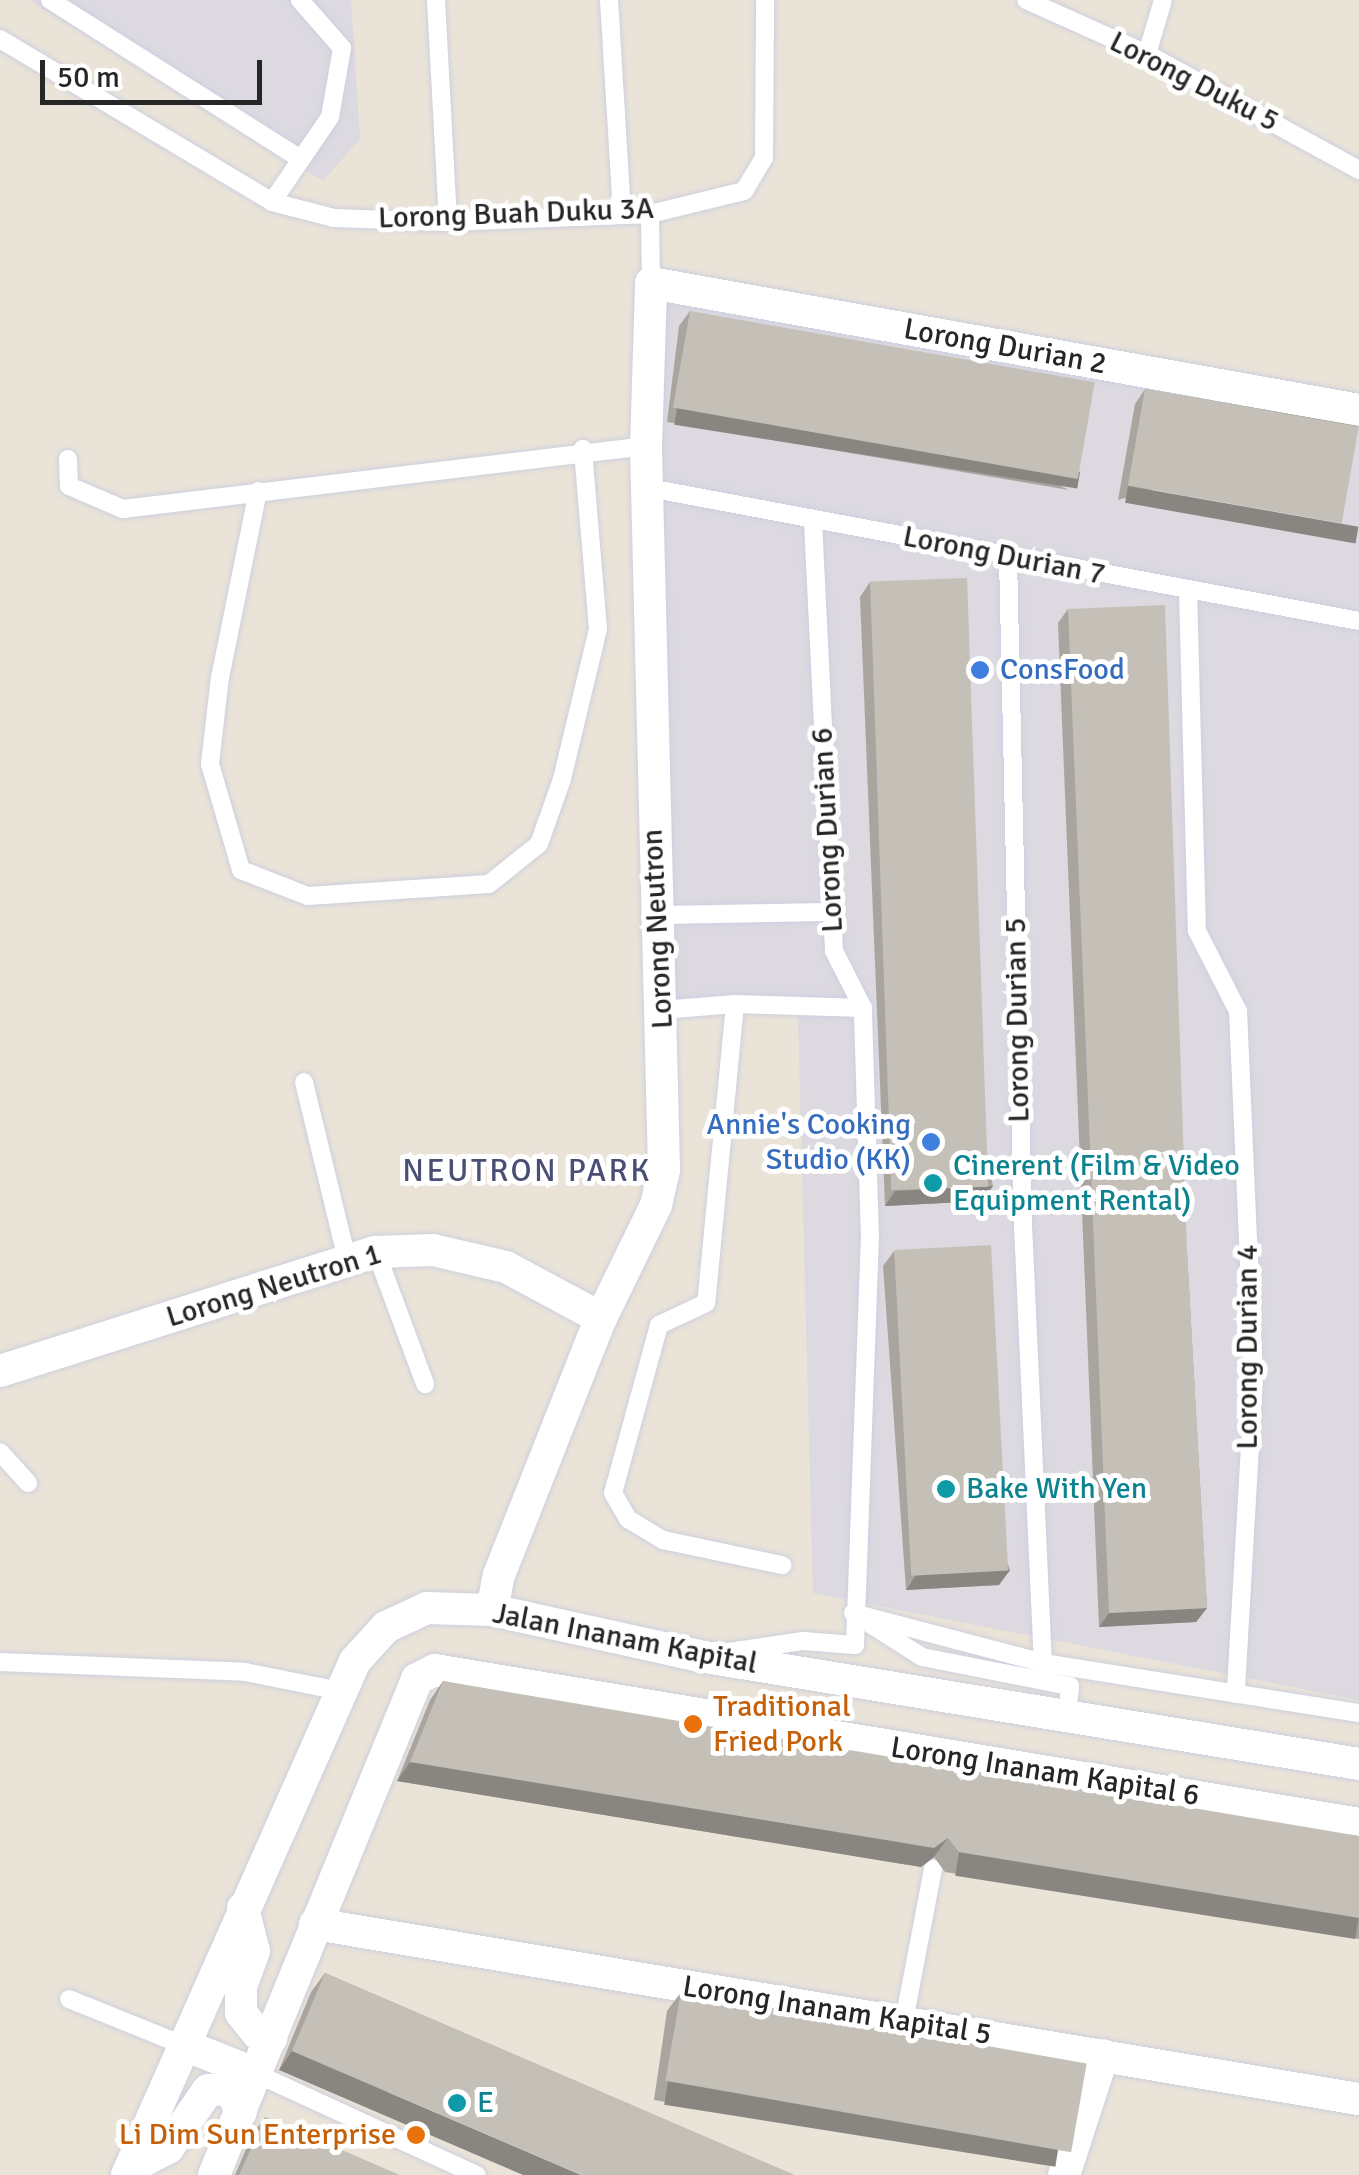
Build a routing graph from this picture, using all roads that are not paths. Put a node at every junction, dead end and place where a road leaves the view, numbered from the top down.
1 (50, 0) edge
2 (300, 0) edge
3 (436, 0) edge
4 (609, 0) edge
5 (765, 0) edge
6 (1026, 0) edge
7 (1163, 0) edge
8 (0, 39) edge
9 (1146, 54) junction
10 (301, 160) junction
11 (1359, 170) edge
12 (272, 202) junction
13 (622, 214) junction
14 (650, 214) junction
15 (448, 222) junction
16 (651, 283) junction
17 (1359, 410) edge
18 (646, 446) junction
19 (584, 449) junction
20 (68, 460) dead end
21 (649, 488) junction
22 (258, 491) junction
23 (813, 520) junction
24 (1008, 557) junction
25 (1188, 590) junction
26 (1359, 622) edge
27 (831, 912) junction
28 (656, 915) junction
29 (735, 1004) junction
30 (863, 1008) junction
31 (662, 1010) junction
32 (304, 1082) dead end
33 (361, 1256) junction
34 (601, 1318) junction
35 (0, 1372) edge
36 (425, 1384) dead end
37 (0, 1452) edge
38 (28, 1483) dead end
39 (782, 1565) dead end
40 (492, 1610) junction
41 (853, 1612) junction
42 (699, 1656) junction
43 (0, 1662) edge
44 (1042, 1663) junction
45 (340, 1691) junction
46 (1236, 1693) junction
47 (1359, 1713) edge
48 (1066, 1717) junction
49 (1359, 1764) edge
50 (1359, 1824) edge
51 (933, 1870) edge
52 (243, 1908) junction
53 (315, 1924) junction
54 (69, 1999) dead end
55 (904, 2020) junction
56 (271, 2038) junction
57 (189, 2047) junction
58 (1102, 2055) junction
59 (257, 2074) junction
60 (1359, 2099) edge
61 (241, 2112) junction
62 (129, 2171) edge
63 (214, 2175) edge
64 (477, 2175) edge
65 (1064, 2175) edge

1 - 10 lane
2 - 10 lane
3 - 15 lane
4 - 13 lane
5 - 14 lane, Lorong Buah Duku 3A
6 - 9 lane, Lorong Duku 5
7 - 9 lane
8 - 12 lane, Lorong Buah Duku 3A
9 - 11 lane, Lorong Duku 5
10 - 12 lane
12 - 15 lane, Lorong Buah Duku 3A
13 - 14 lane, Lorong Buah Duku 3A
13 - 15 lane, Lorong Buah Duku 3A
14 - 16 lane, Lorong Neutron
16 - 17 street, Lorong Durian 2
16 - 18 street, Lorong Neutron
18 - 19 lane
18 - 21 street, Lorong Neutron
19 - 22 lane
19 - 22 lane
20 - 22 lane
21 - 23 lane, Lorong Durian 7
21 - 28 street, Lorong Neutron
23 - 24 lane, Lorong Durian 7
23 - 27 lane, Lorong Durian 6
24 - 25 lane, Lorong Durian 7
24 - 44 lane, Lorong Durian 5
25 - 26 lane, Lorong Durian 7
25 - 46 lane, Lorong Durian 4
27 - 28 lane
27 - 30 lane, Lorong Durian 6
28 - 31 street, Lorong Neutron
29 - 30 lane
29 - 31 lane
29 - 39 lane
30 - 41 lane, Lorong Durian 6
31 - 34 street, Lorong Neutron
32 - 33 lane
33 - 34 street, Lorong Neutron 1
33 - 35 street, Lorong Neutron 1
33 - 36 lane
34 - 40 street, Lorong Neutron
37 - 38 lane
40 - 42 street, Jalan Inanam Kapital
40 - 45 street, Jalan Inanam Kapital
41 - 42 lane, Lorong Durian 6
41 - 44 lane
41 - 48 lane
42 - 48 street, Jalan Inanam Kapital
43 - 45 lane
44 - 46 lane
45 - 52 street, Jalan Inanam Kapital
46 - 47 lane
48 - 49 street, Jalan Inanam Kapital
50 - 53 street, Lorong Inanam Kapital 6
51 - 55 lane
52 - 56 street
52 - 57 street, Jalan Inanam Kapital
53 - 55 street, Lorong Inanam Kapital 5
53 - 56 street
54 - 57 lane
55 - 58 street, Lorong Inanam Kapital 5
56 - 59 street
57 - 59 street
57 - 62 street, Jalan Inanam Kapital
58 - 60 street, Lorong Inanam Kapital 5
58 - 65 street
59 - 61 street
59 - 64 lane
61 - 62 street, Jalan Inanam Kapital
61 - 63 street

